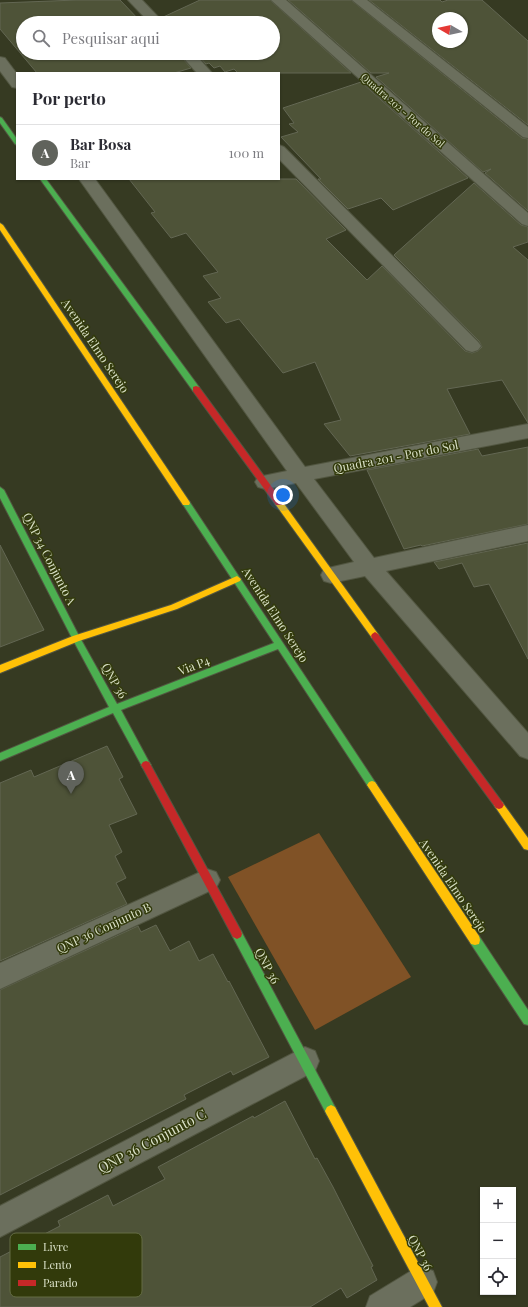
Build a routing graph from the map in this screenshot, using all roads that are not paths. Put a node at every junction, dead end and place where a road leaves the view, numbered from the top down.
1 (135, 0) edge
2 (278, 0) edge
3 (359, 0) edge
4 (150, 16) edge
5 (193, 60) edge
6 (0, 61) edge
7 (204, 72) edge
8 (16, 83) edge
9 (0, 119) edge
10 (528, 134) edge
11 (16, 142) edge
12 (280, 151) edge
13 (44, 180) edge
14 (87, 180) edge
15 (528, 221) edge
16 (0, 225) edge
17 (472, 346) dead end
18 (528, 431) edge
19 (299, 475) junction
20 (265, 482) junction
21 (0, 490) edge
22 (5, 513) edge
23 (528, 533) edge
24 (369, 566) junction
25 (331, 575) junction
26 (237, 579) junction
27 (76, 638) junction
28 (279, 645) junction
29 (0, 669) edge
30 (116, 708) junction
31 (528, 749) edge
32 (0, 757) edge
33 (528, 846) edge
34 (207, 880) junction
35 (0, 976) edge
36 (528, 1020) edge
37 (305, 1061) junction
38 (0, 1222) edge
39 (429, 1295) edge
40 (381, 1307) edge

1 - 4 street
2 - 15 street, Quadra 202 - Por do Sol
3 - 10 street
5 - 7 street
6 - 8 street
9 - 11 main road
12 - 17 street
13 - 20 main road
14 - 19 street
16 - 26 main road, Avenida Elmo Serejo
18 - 19 street, Quadra 201 - Por do Sol
19 - 20 street, Quadra 201 - Por do Sol
19 - 24 street
20 - 25 main road
21 - 22 main road, QNP 34 Conjunto A
22 - 27 main road, QNP 34 Conjunto A
23 - 24 street
24 - 25 street
24 - 31 street
25 - 33 main road
26 - 27 main road
26 - 28 main road, Avenida Elmo Serejo
27 - 29 main road
27 - 30 main road, QNP 36
28 - 30 main road, Via P4
28 - 36 main road, Avenida Elmo Serejo
30 - 32 main road, Via P4
30 - 34 main road, QNP 36
34 - 35 street, QNP 36 Conjunto B
34 - 37 main road, QNP 36
37 - 38 street, QNP 36 Conjunto C
37 - 39 main road, QNP 36
39 - 40 street

